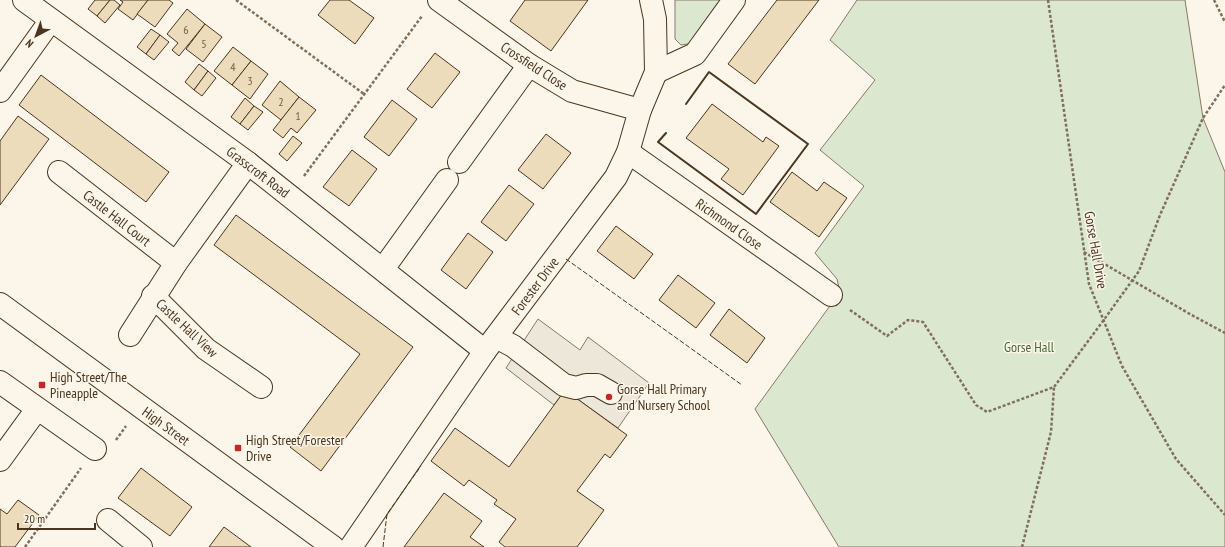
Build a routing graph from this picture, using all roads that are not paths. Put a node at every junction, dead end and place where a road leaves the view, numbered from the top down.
1 (24, 0) edge
2 (652, 0) edge
3 (734, 0) edge
4 (432, 6) edge
5 (51, 20) junction
6 (528, 65) junction
7 (656, 72) junction
8 (0, 91) edge
9 (640, 110) junction
10 (628, 152) junction
11 (460, 162) dead end
12 (248, 163) junction
13 (59, 172) dead end
14 (447, 180) dead end
15 (176, 263) junction
16 (382, 269) junction
17 (830, 295) road end
18 (153, 296) junction
19 (0, 304) edge
20 (130, 335) dead end
21 (491, 344) junction
22 (0, 382) edge
23 (261, 387) dead end
24 (611, 393) dead end
25 (37, 409) junction
26 (95, 449) road end
27 (0, 460) edge
28 (108, 520) dead end
29 (141, 547) edge
30 (333, 547) edge
31 (350, 547) edge

1 - 5 street, Grasscroft Road
2 - 7 street, Forester Drive
3 - 7 street
4 - 6 street, Crossfield Close
5 - 8 street
5 - 12 street, Grasscroft Road
6 - 9 street, Crossfield Close
6 - 11 street
7 - 9 street, Forester Drive
9 - 10 street, Forester Drive
10 - 17 street, Richmond Close
10 - 21 street, Forester Drive
12 - 15 street
12 - 16 street, Grasscroft Road
13 - 15 street, Castle Hall Court
14 - 16 street
15 - 18 street
16 - 21 street, Grasscroft Road
18 - 20 street
18 - 23 street, Castle Hall View
19 - 30 street, High Street
21 - 24 street, Grasscroft Road
21 - 31 street, Forester Drive
22 - 25 street
25 - 26 street
25 - 27 street
28 - 29 street

